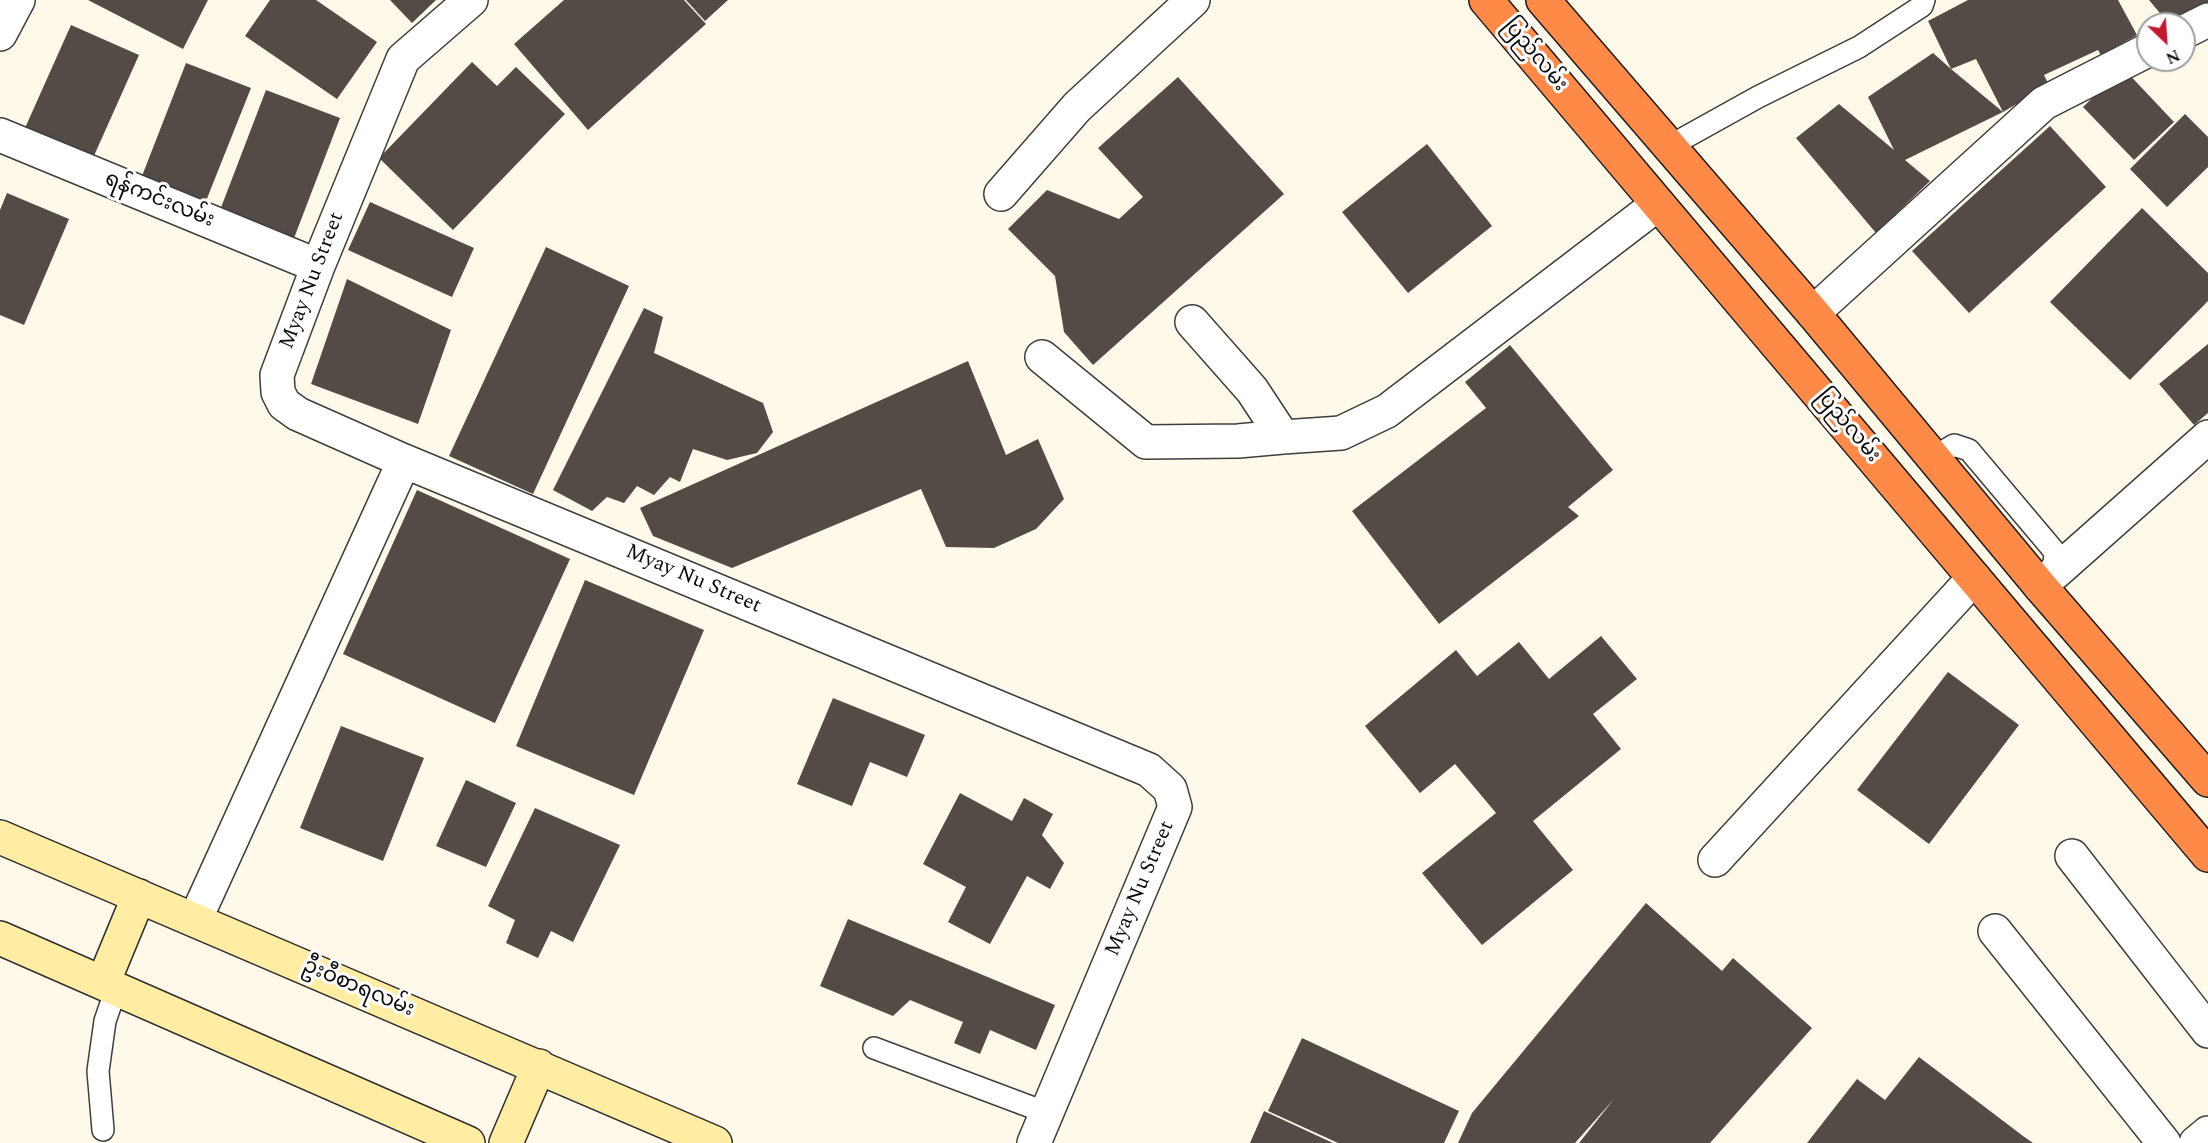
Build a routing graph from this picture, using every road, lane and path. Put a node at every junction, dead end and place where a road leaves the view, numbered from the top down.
1 (18, 0) edge
2 (471, 0) edge
3 (1193, 0) edge
4 (1486, 0) edge
5 (1543, 0) edge
6 (1923, 0) edge
7 (0, 34) edge
8 (2136, 56) edge
9 (0, 135) edge
10 (1668, 147) junction
11 (1001, 194) dead end
12 (1658, 204) junction
13 (318, 266) junction
14 (1813, 313) junction
15 (1192, 322) dead end
16 (1042, 357) dead end
17 (1282, 437) junction
18 (2208, 437) edge
19 (405, 461) junction
20 (1974, 578) junction
21 (2040, 586) junction
22 (2208, 780) edge
23 (0, 837) edge
24 (2208, 855) edge
25 (2072, 856) dead end
26 (1715, 860) dead end
27 (140, 896) junction
28 (195, 920) junction
29 (1995, 931) dead end
30 (0, 938) edge
31 (110, 986) junction
32 (2208, 1031) edge
33 (874, 1048) dead end
34 (539, 1066) junction
35 (1047, 1113) junction
36 (103, 1130) dead end
37 (2208, 1133) edge
38 (468, 1143) edge
39 (506, 1143) edge
40 (715, 1143) edge
41 (1034, 1143) edge
42 (2164, 1143) edge
43 (2196, 1143) edge

1 - 7 street
2 - 13 street, Myay Nu Street
3 - 11 street
4 - 12 highway, ပြည်လမ်း
5 - 10 highway, ပြည်လမ်း
6 - 10 lane
8 - 14 street
9 - 13 street, ရန်ကင်းလမ်း
10 - 14 highway, ပြည်လမ်း
12 - 17 street
12 - 20 highway, ပြည်လမ်း
13 - 19 street, Myay Nu Street
14 - 21 highway, ပြည်လမ်း
15 - 17 street
16 - 17 street
18 - 21 street
19 - 28 street
19 - 35 street, Myay Nu Street
20 - 24 highway, ပြည်လမ်း
20 - 26 street
21 - 22 highway, ပြည်လမ်း
23 - 27 main road, ဦးဝီစာရလမ်း
25 - 32 street
27 - 28 main road, ဦးဝီစာရလမ်း
27 - 31 main road
28 - 34 main road, ဦးဝီစာရလမ်း
29 - 42 street
30 - 31 main road
31 - 36 lane
31 - 38 main road
33 - 35 lane
34 - 39 main road
34 - 40 main road, ဦးဝီစာရလမ်း
35 - 41 street, Myay Nu Street
37 - 43 street

